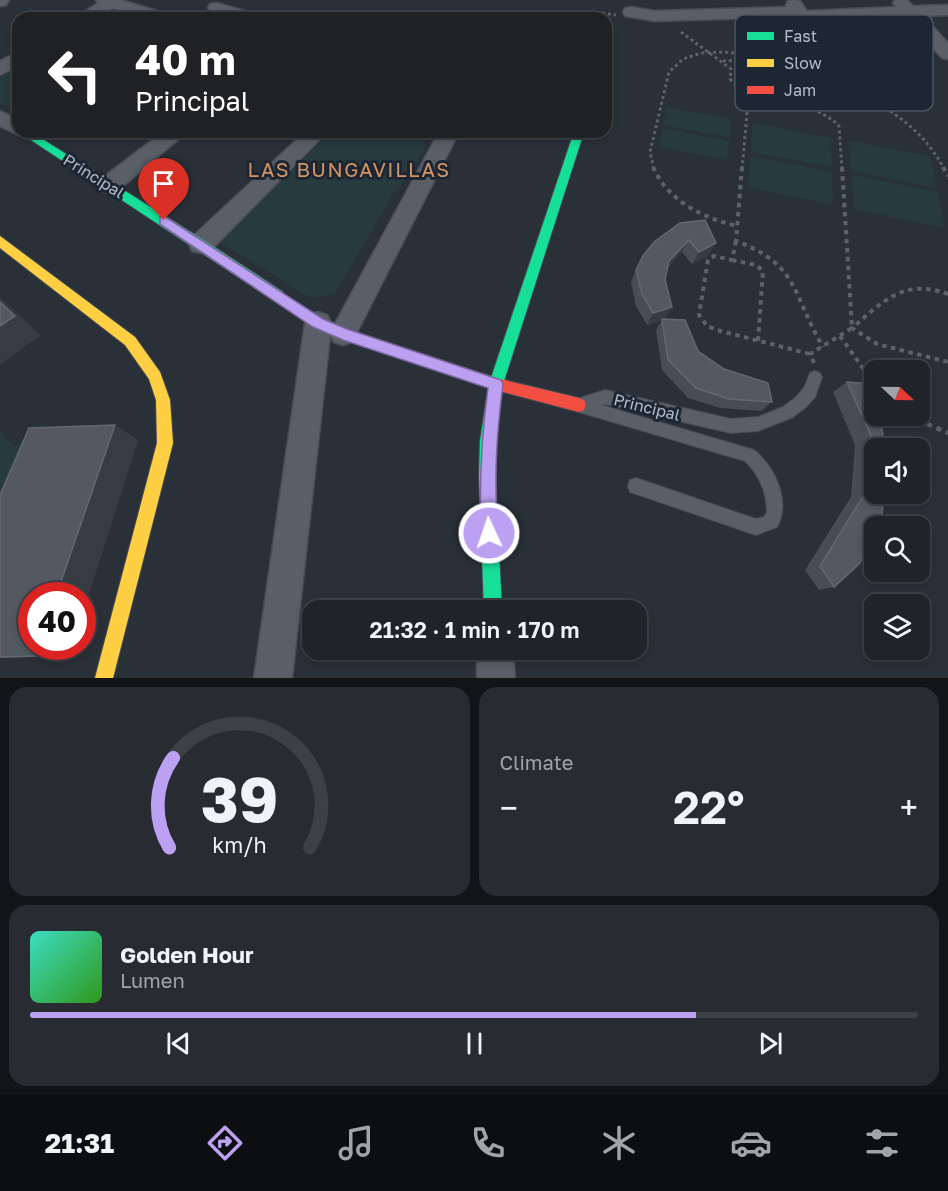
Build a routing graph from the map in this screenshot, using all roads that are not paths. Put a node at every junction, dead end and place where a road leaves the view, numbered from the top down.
1 (791, 0) edge
2 (107, 1) edge
3 (904, 6) edge
4 (948, 10) edge
5 (92, 12) edge
6 (142, 12) edge
7 (624, 14) road end
8 (798, 15) edge
9 (801, 15) edge
10 (812, 15) edge
11 (933, 38) edge
12 (948, 54) edge
13 (36, 138) edge
14 (169, 138) edge
15 (311, 138) edge
16 (446, 138) edge
17 (577, 138) edge
18 (110, 185) junction
19 (0, 241) edge
20 (201, 244) junction
21 (331, 328) junction
22 (815, 377) road end
23 (496, 384) junction
24 (579, 405) junction
25 (636, 486) dead end
26 (492, 600) edge
27 (495, 660) edge
28 (104, 678) edge
29 (273, 678) edge
30 (496, 678) edge

1 - 9 street
2 - 5 street
2 - 6 street
3 - 4 street
3 - 10 street
7 - 8 street
11 - 12 street
13 - 18 street, Principal
14 - 18 street
15 - 20 street
16 - 21 street
17 - 23 street
18 - 20 street, Principal
19 - 28 street
20 - 21 street, Principal
21 - 23 street, Principal
21 - 29 street
22 - 24 lane, Principal
23 - 24 street, Principal
23 - 26 street
24 - 25 lane
27 - 30 street

